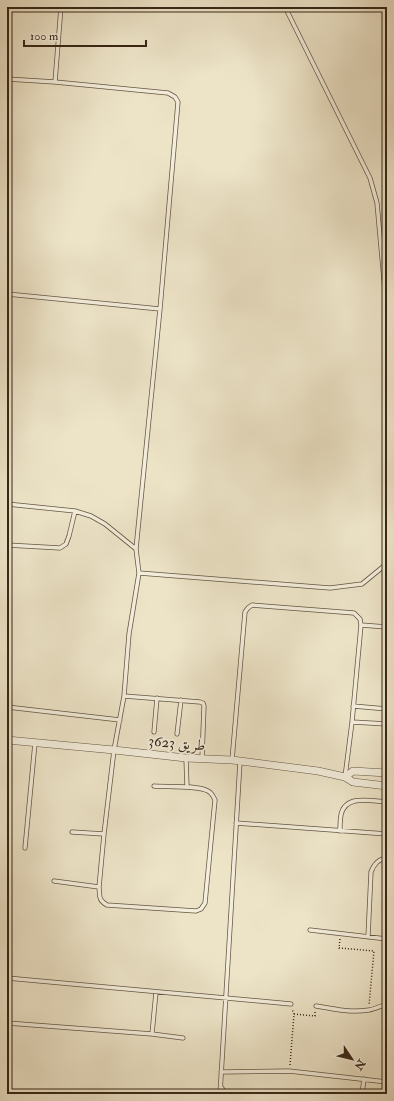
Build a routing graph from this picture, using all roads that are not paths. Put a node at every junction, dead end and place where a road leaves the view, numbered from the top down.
1 (61, 7) edge
2 (285, 7) edge
3 (7, 79) edge
4 (56, 82) junction
5 (7, 294) edge
6 (160, 309) junction
7 (387, 313) edge
8 (7, 504) edge
9 (75, 511) junction
10 (7, 545) edge
11 (136, 549) junction
12 (387, 559) edge
13 (139, 573) junction
14 (361, 625) junction
15 (387, 627) edge
16 (124, 696) junction
17 (157, 698) junction
18 (181, 700) junction
19 (353, 706) junction
20 (7, 707) edge
21 (387, 709) edge
22 (120, 720) junction
23 (352, 722) junction
24 (387, 724) edge
25 (154, 732) dead end
26 (178, 734) dead end
27 (7, 740) edge
28 (34, 743) junction
29 (114, 750) junction
30 (186, 758) junction
31 (202, 758) junction
32 (232, 760) junction
33 (240, 762) junction
34 (387, 773) edge
35 (345, 777) junction
36 (154, 786) dead end
37 (387, 786) edge
38 (187, 787) junction
39 (387, 802) edge
40 (236, 823) junction
41 (340, 831) junction
42 (72, 832) dead end
43 (104, 834) junction
44 (387, 834) edge
45 (26, 848) dead end
46 (387, 858) edge
47 (54, 881) dead end
48 (99, 887) junction
49 (310, 930) dead end
50 (368, 936) junction
51 (387, 938) edge
52 (7, 978) edge
53 (156, 992) junction
54 (226, 998) junction
55 (291, 1004) road end
56 (387, 1004) edge
57 (316, 1006) road end
58 (7, 1023) edge
59 (152, 1034) junction
60 (183, 1038) dead end
61 (220, 1072) junction
62 (364, 1079) junction
63 (387, 1082) edge
64 (220, 1086) junction
65 (220, 1094) edge
66 (226, 1094) edge
67 (362, 1094) edge

1 - 4 lane
2 - 7 lane
3 - 4 lane
4 - 6 lane
5 - 6 lane
6 - 11 lane
8 - 9 lane
9 - 10 lane
9 - 11 lane
11 - 13 lane
12 - 13 lane
13 - 16 lane
14 - 15 lane
14 - 19 lane
14 - 32 lane
16 - 17 lane
16 - 22 lane
17 - 18 lane
17 - 25 lane
18 - 26 lane
18 - 31 lane
19 - 21 lane
19 - 23 lane
20 - 22 lane
22 - 29 lane
23 - 24 lane
23 - 35 lane
27 - 28 street, طريق 3623
28 - 29 street, طريق 3623
28 - 45 lane
29 - 30 street, طريق 3623
29 - 43 lane
30 - 31 street, طريق 3623
30 - 38 lane
31 - 32 street, طريق 3623
32 - 33 street, طريق 3623
33 - 35 street, طريق 3623
33 - 40 lane
34 - 35 street, طريق 3623
35 - 37 street, طريق 3623
36 - 38 lane
38 - 48 lane
39 - 41 lane
40 - 41 lane
40 - 54 lane
41 - 44 lane
42 - 43 lane
43 - 48 lane
46 - 50 lane
47 - 48 lane
49 - 50 lane
50 - 51 lane
52 - 53 lane
53 - 54 lane
53 - 59 lane
54 - 55 lane
54 - 61 lane
56 - 57 lane
58 - 59 lane
59 - 60 lane
61 - 62 lane
61 - 64 lane
62 - 63 lane
62 - 67 lane
64 - 65 lane
64 - 66 lane

